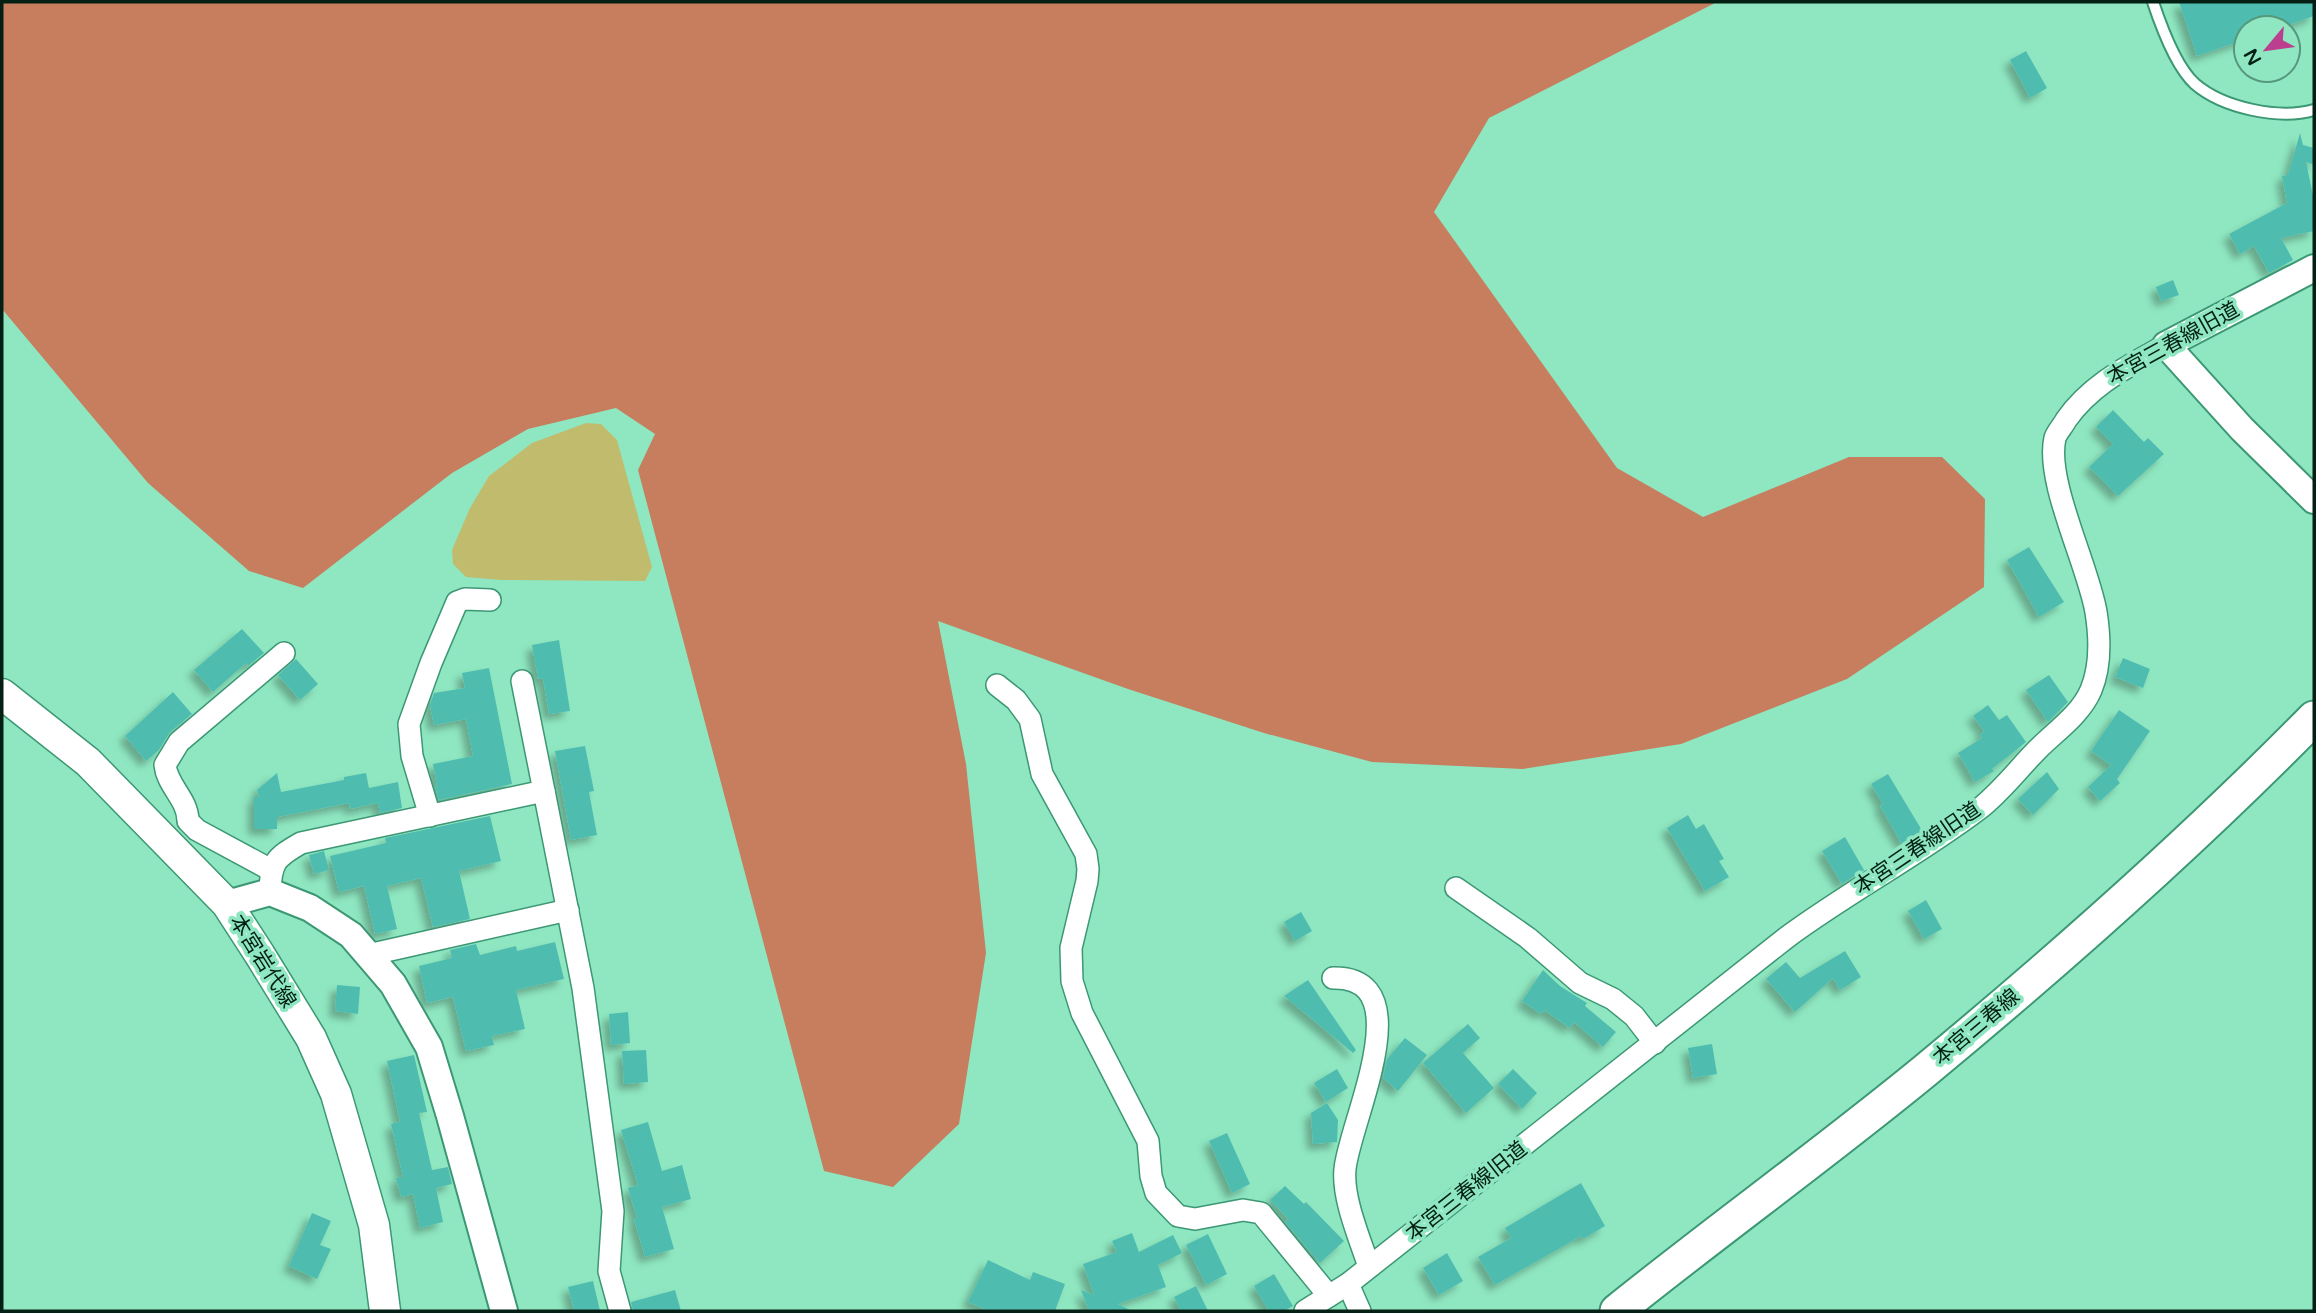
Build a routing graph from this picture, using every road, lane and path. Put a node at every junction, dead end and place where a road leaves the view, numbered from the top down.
1 (2153, 2) edge
2 (2314, 110) edge
3 (2314, 268) edge
4 (2166, 345) junction
5 (2314, 500) edge
6 (490, 600) dead end
7 (284, 653) dead end
8 (522, 681) dead end
9 (997, 685) dead end
10 (2, 694) edge
11 (2314, 718) edge
12 (544, 791) junction
13 (430, 816) junction
14 (270, 881) junction
15 (1456, 888) dead end
16 (227, 904) junction
17 (568, 910) junction
18 (368, 954) junction
19 (1333, 978) dead end
20 (1655, 1043) junction
21 (1369, 1268) junction
22 (1348, 1284) junction
23 (1329, 1296) junction
24 (385, 1311) edge
25 (504, 1311) edge
26 (620, 1311) edge
27 (1305, 1311) edge
28 (1360, 1311) edge
29 (1617, 1311) edge

1 - 2 lane
3 - 4 street, 本宮三春線旧道
4 - 5 street
4 - 20 street, 本宮三春線旧道
6 - 13 street
7 - 14 street
8 - 12 street
9 - 23 street
10 - 16 main road, 本宮岩代線
11 - 29 main road, 本宮三春線
12 - 13 street
12 - 17 street
13 - 14 street
14 - 16 street
14 - 18 street
15 - 20 street
16 - 24 main road, 本宮岩代線
17 - 18 street
17 - 26 street
18 - 25 street
19 - 21 street
20 - 21 street, 本宮三春線旧道
21 - 22 street, 本宮三春線旧道
22 - 23 street, 本宮三春線旧道
22 - 28 street
23 - 27 street, 本宮三春線旧道

